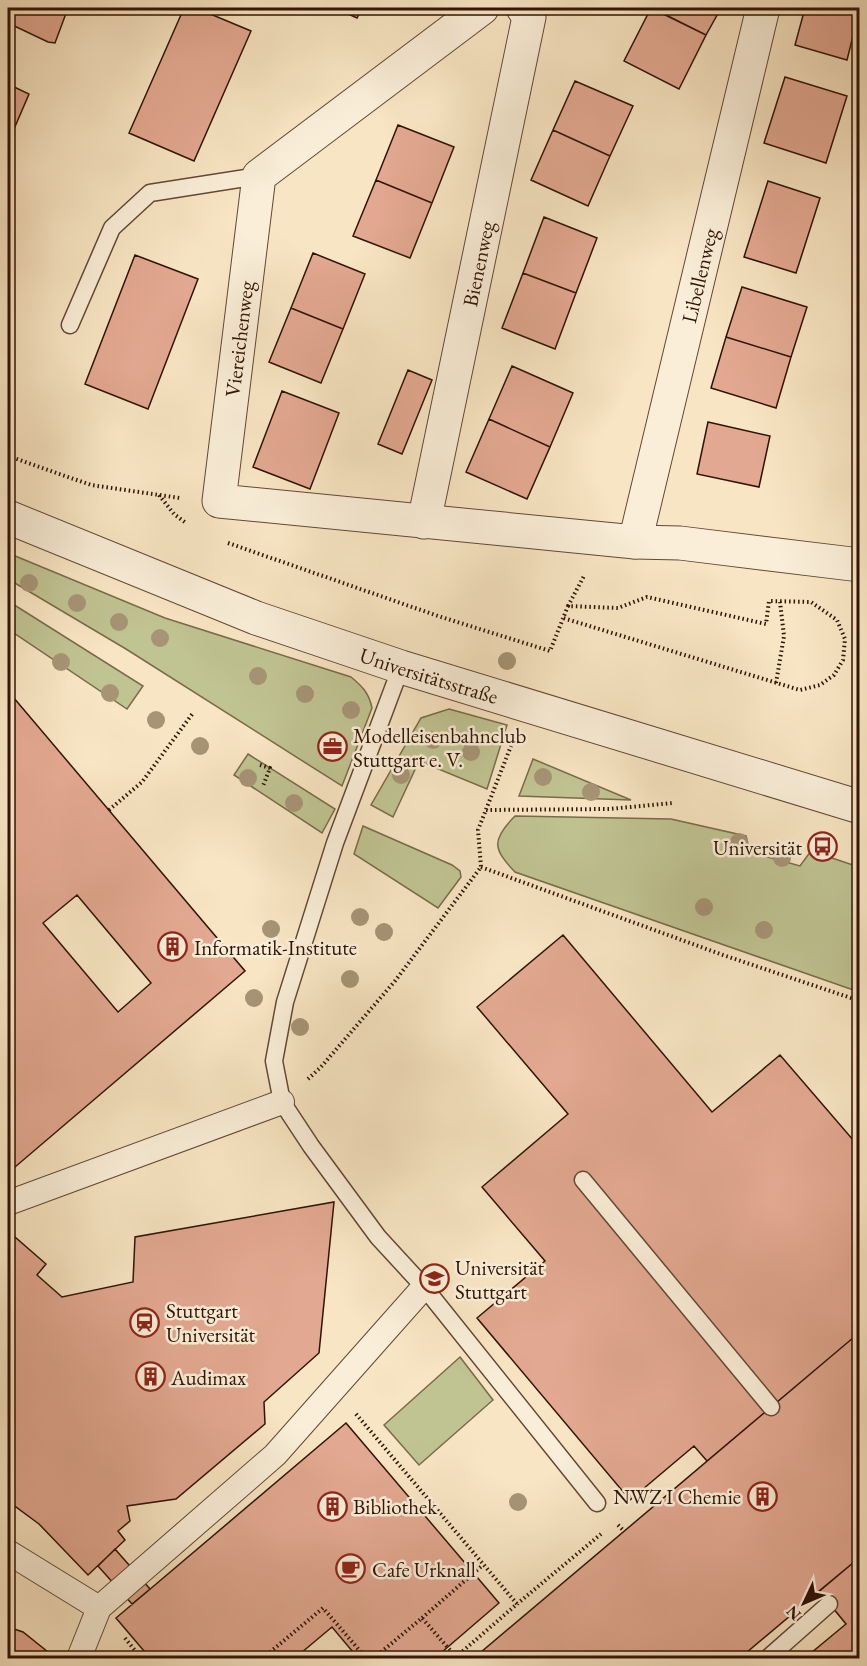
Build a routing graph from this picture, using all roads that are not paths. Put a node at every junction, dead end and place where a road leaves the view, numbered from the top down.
1 (482, 8) edge
2 (523, 8) edge
3 (763, 8) edge
4 (260, 176) junction
5 (70, 325) dead end
6 (8, 517) edge
7 (424, 522) junction
8 (635, 542) junction
9 (860, 565) edge
10 (401, 667) junction
11 (860, 807) edge
12 (282, 1102) junction
13 (583, 1180) dead end
14 (8, 1203) edge
15 (424, 1287) junction
16 (771, 1407) dead end
17 (597, 1503) road end
18 (8, 1552) edge
19 (829, 1604) dead end
20 (99, 1608) junction
21 (79, 1659) edge
22 (768, 1659) edge

1 - 4 street
2 - 7 street, Bienenweg
3 - 8 street, Libellenweg
4 - 5 lane
4 - 7 street, Viereichenweg
6 - 10 street, Universitätsstraße
7 - 8 street
8 - 9 street
10 - 11 street, Universitätsstraße
10 - 12 lane
12 - 14 street
12 - 15 lane
13 - 16 lane
15 - 17 lane
15 - 20 street
18 - 20 street
19 - 22 lane
20 - 21 street

